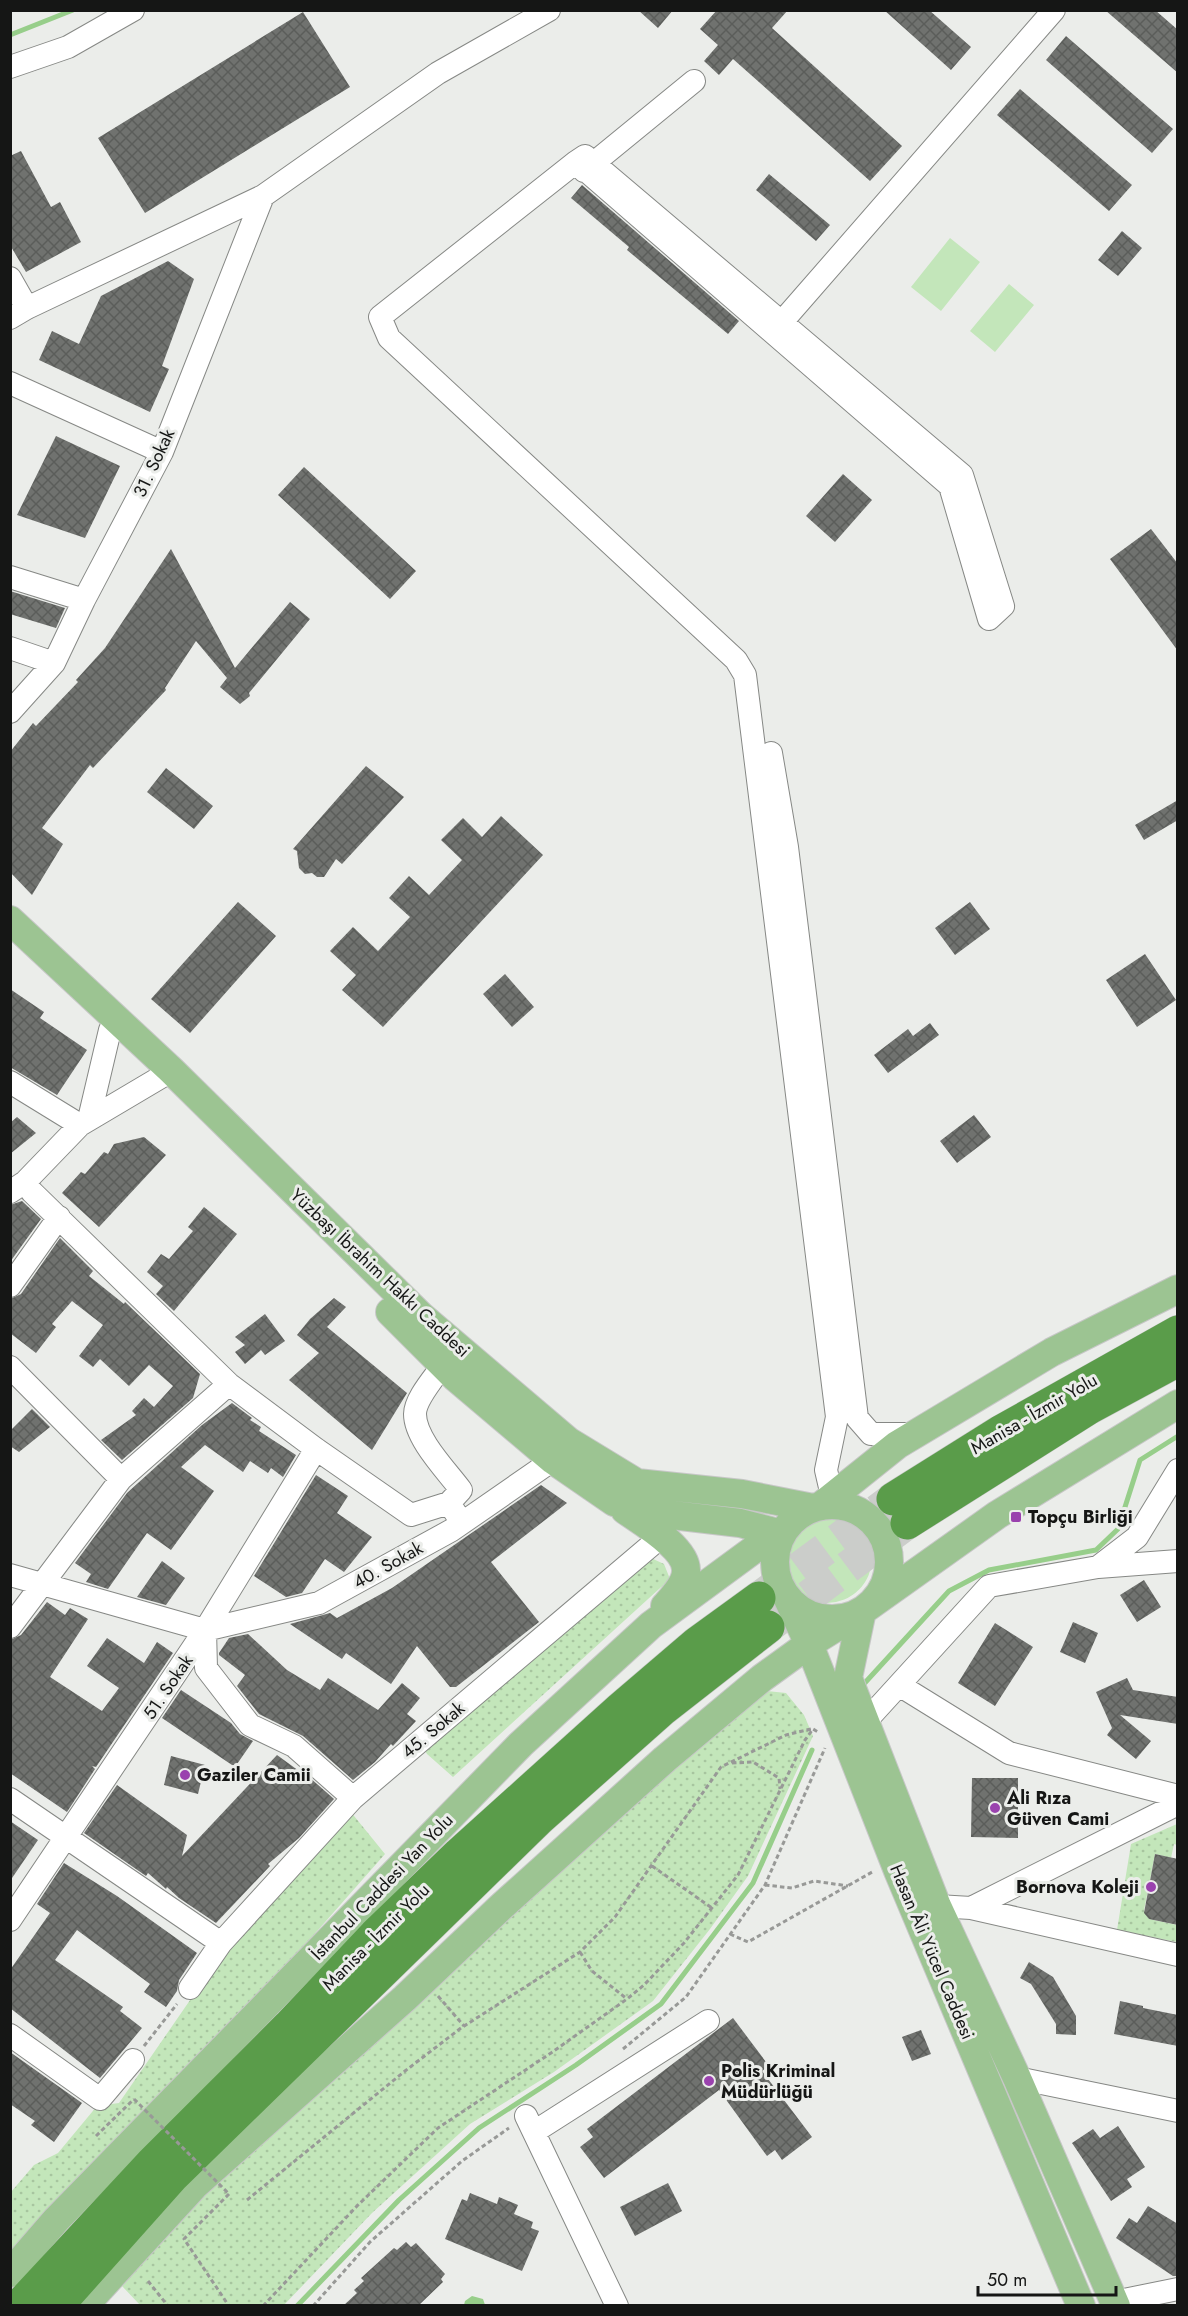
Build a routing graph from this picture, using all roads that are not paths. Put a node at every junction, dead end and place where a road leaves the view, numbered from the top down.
1 (133, 10) edge
2 (549, 10) edge
3 (1054, 10) edge
4 (10, 67) edge
5 (694, 81) dead end
6 (585, 165) junction
7 (263, 196) junction
8 (10, 278) edge
9 (19, 313) edge
10 (778, 328) junction
11 (10, 383) edge
12 (162, 452) junction
13 (10, 577) edge
14 (84, 600) junction
15 (10, 648) edge
16 (54, 663) junction
17 (10, 712) edge
18 (10, 920) edge
19 (10, 943) edge
20 (110, 1030) junction
21 (161, 1077) junction
22 (10, 1082) edge
23 (85, 1122) junction
24 (18, 1187) edge
25 (58, 1217) junction
26 (10, 1286) edge
27 (1178, 1289) edge
28 (1178, 1332) edge
29 (1178, 1360) edge
30 (443, 1365) junction
31 (10, 1367) edge
32 (229, 1384) junction
33 (1178, 1404) edge
34 (916, 1434) junction
35 (316, 1449) junction
36 (554, 1460) junction
37 (1178, 1470) edge
38 (121, 1479) junction
39 (614, 1502) junction
40 (449, 1503) junction
41 (822, 1503) junction
42 (462, 1523) junction
43 (782, 1534) junction
44 (662, 1536) junction
45 (1178, 1561) edge
46 (1098, 1567) junction
47 (10, 1575) edge
48 (42, 1585) junction
49 (771, 1608) junction
50 (862, 1611) junction
51 (651, 1625) junction
52 (10, 1627) edge
53 (205, 1630) junction
54 (809, 1644) junction
55 (899, 1685) junction
56 (837, 1727) junction
57 (1178, 1796) edge
58 (353, 1798) junction
59 (10, 1799) edge
60 (1178, 1804) edge
61 (66, 1839) junction
62 (909, 1898) junction
63 (937, 1906) junction
64 (971, 1908) junction
65 (10, 1920) edge
66 (221, 1943) junction
67 (1178, 1955) edge
68 (190, 1988) road end
69 (708, 2021) dead end
70 (10, 2035) edge
71 (133, 2060) dead end
72 (1017, 2078) junction
73 (1178, 2111) edge
74 (10, 2273) edge
75 (1178, 2289) edge
76 (1115, 2304) edge
77 (20, 2306) edge
78 (57, 2306) edge
79 (84, 2306) edge
80 (617, 2306) edge
81 (1081, 2306) edge

1 - 4 street
2 - 7 street
3 - 10 street
5 - 6 street
6 - 10 street
6 - 34 street
6 - 41 street
7 - 9 street
7 - 12 street, 31. Sokak
8 - 9 street
10 - 10 street
11 - 12 street
12 - 14 street, 31. Sokak
13 - 14 street
14 - 16 street, 31. Sokak
15 - 16 street
16 - 17 street, 31. Sokak
18 - 41 main road, Yüzbaşı İbrahim Hakkı Caddesi
19 - 20 main road, Yüzbaşı İbrahim Hakkı Caddesi
20 - 21 main road, Yüzbaşı İbrahim Hakkı Caddesi
20 - 23 street
21 - 23 street
21 - 30 main road, Yüzbaşı İbrahim Hakkı Caddesi
22 - 23 street
23 - 24 street
24 - 25 street
25 - 26 street
25 - 32 street
27 - 34 main road
28 - 29 highway, Manisa - İzmir Yolu
30 - 36 main road, Yüzbaşı İbrahim Hakkı Caddesi
30 - 40 street
31 - 38 street
32 - 35 street
32 - 38 street
33 - 50 main road
34 - 41 main road
35 - 40 street
35 - 53 street, 51. Sokak
36 - 39 main road, Yüzbaşı İbrahim Hakkı Caddesi
36 - 42 street, 40. Sokak
37 - 46 street
38 - 48 street
39 - 43 main road, Yüzbaşı İbrahim Hakkı Caddesi
39 - 44 main road
40 - 42 street
41 - 43 main road
41 - 50 main road
42 - 53 street, 40. Sokak
43 - 49 main road
43 - 51 main road, İstanbul Caddesi Yan Yolu
44 - 51 main road
44 - 58 street, 45. Sokak
45 - 46 street
46 - 55 street
47 - 48 street
48 - 52 street
48 - 53 street
49 - 50 main road
49 - 54 main road, Hasan Âli Yücel Caddesi
49 - 77 highway, Manisa - İzmir Yolu
49 - 78 highway, Manisa - İzmir Yolu
50 - 54 main road
50 - 56 main road, Hasan Âli Yücel Caddesi
51 - 74 main road, İstanbul Caddesi Yan Yolu
53 - 58 street
53 - 61 street, 51. Sokak
54 - 56 main road, Hasan Âli Yücel Caddesi
54 - 79 main road
55 - 56 street
55 - 57 street
56 - 62 main road, Hasan Âli Yücel Caddesi
56 - 63 main road, Hasan Âli Yücel Caddesi
58 - 66 street, 45. Sokak
59 - 61 street
60 - 64 street
61 - 65 street, 51. Sokak
61 - 66 street
62 - 63 street
62 - 81 main road, Hasan Âli Yücel Caddesi
63 - 64 street
63 - 72 main road, Hasan Âli Yücel Caddesi
64 - 67 street
66 - 68 street, 45. Sokak
69 - 80 street
70 - 71 street
72 - 73 street
72 - 76 main road, Hasan Âli Yücel Caddesi
75 - 76 street

